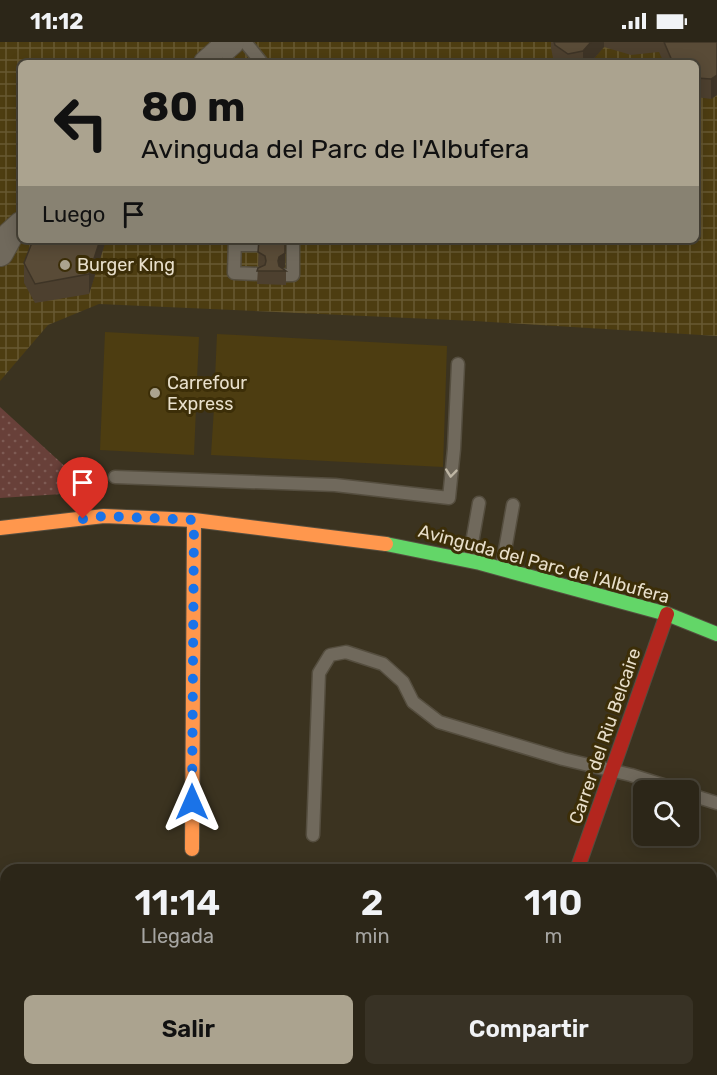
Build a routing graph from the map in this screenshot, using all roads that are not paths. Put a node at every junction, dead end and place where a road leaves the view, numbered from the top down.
1 (231, 42) edge
2 (245, 42) edge
3 (210, 60) edge
4 (260, 60) edge
5 (235, 243) edge
6 (243, 243) edge
7 (291, 244) edge
8 (259, 245) edge
9 (258, 274) edge
10 (286, 275) edge
11 (458, 364) dead end
12 (115, 477) dead end
13 (479, 503) dead end
14 (513, 505) dead end
15 (194, 520) junction
16 (0, 528) edge
17 (469, 560) junction
18 (502, 568) junction
19 (667, 614) junction
20 (717, 634) edge
21 (612, 772) junction
22 (648, 780) edge
23 (699, 797) edge
24 (717, 803) edge
25 (313, 835) dead end
26 (192, 849) dead end
27 (579, 864) edge

1 - 3 street
2 - 4 lane
5 - 9 lane
6 - 8 lane
7 - 10 lane
11 -> 12 lane
13 - 17 lane
14 - 18 lane
15 - 16 street, Avinguda del Parc de l'Albufera
15 - 17 street, Avinguda del Parc de l'Albufera
15 - 26 street
17 - 18 street, Avinguda del Parc de l'Albufera
18 - 19 street, Avinguda del Parc de l'Albufera
19 - 20 street, Avinguda del Parc de l'Albufera
19 - 21 street, Carrer del Riu Belcaire
21 - 22 lane
21 - 25 lane
21 - 27 street, Carrer del Riu Belcaire
23 - 24 lane

